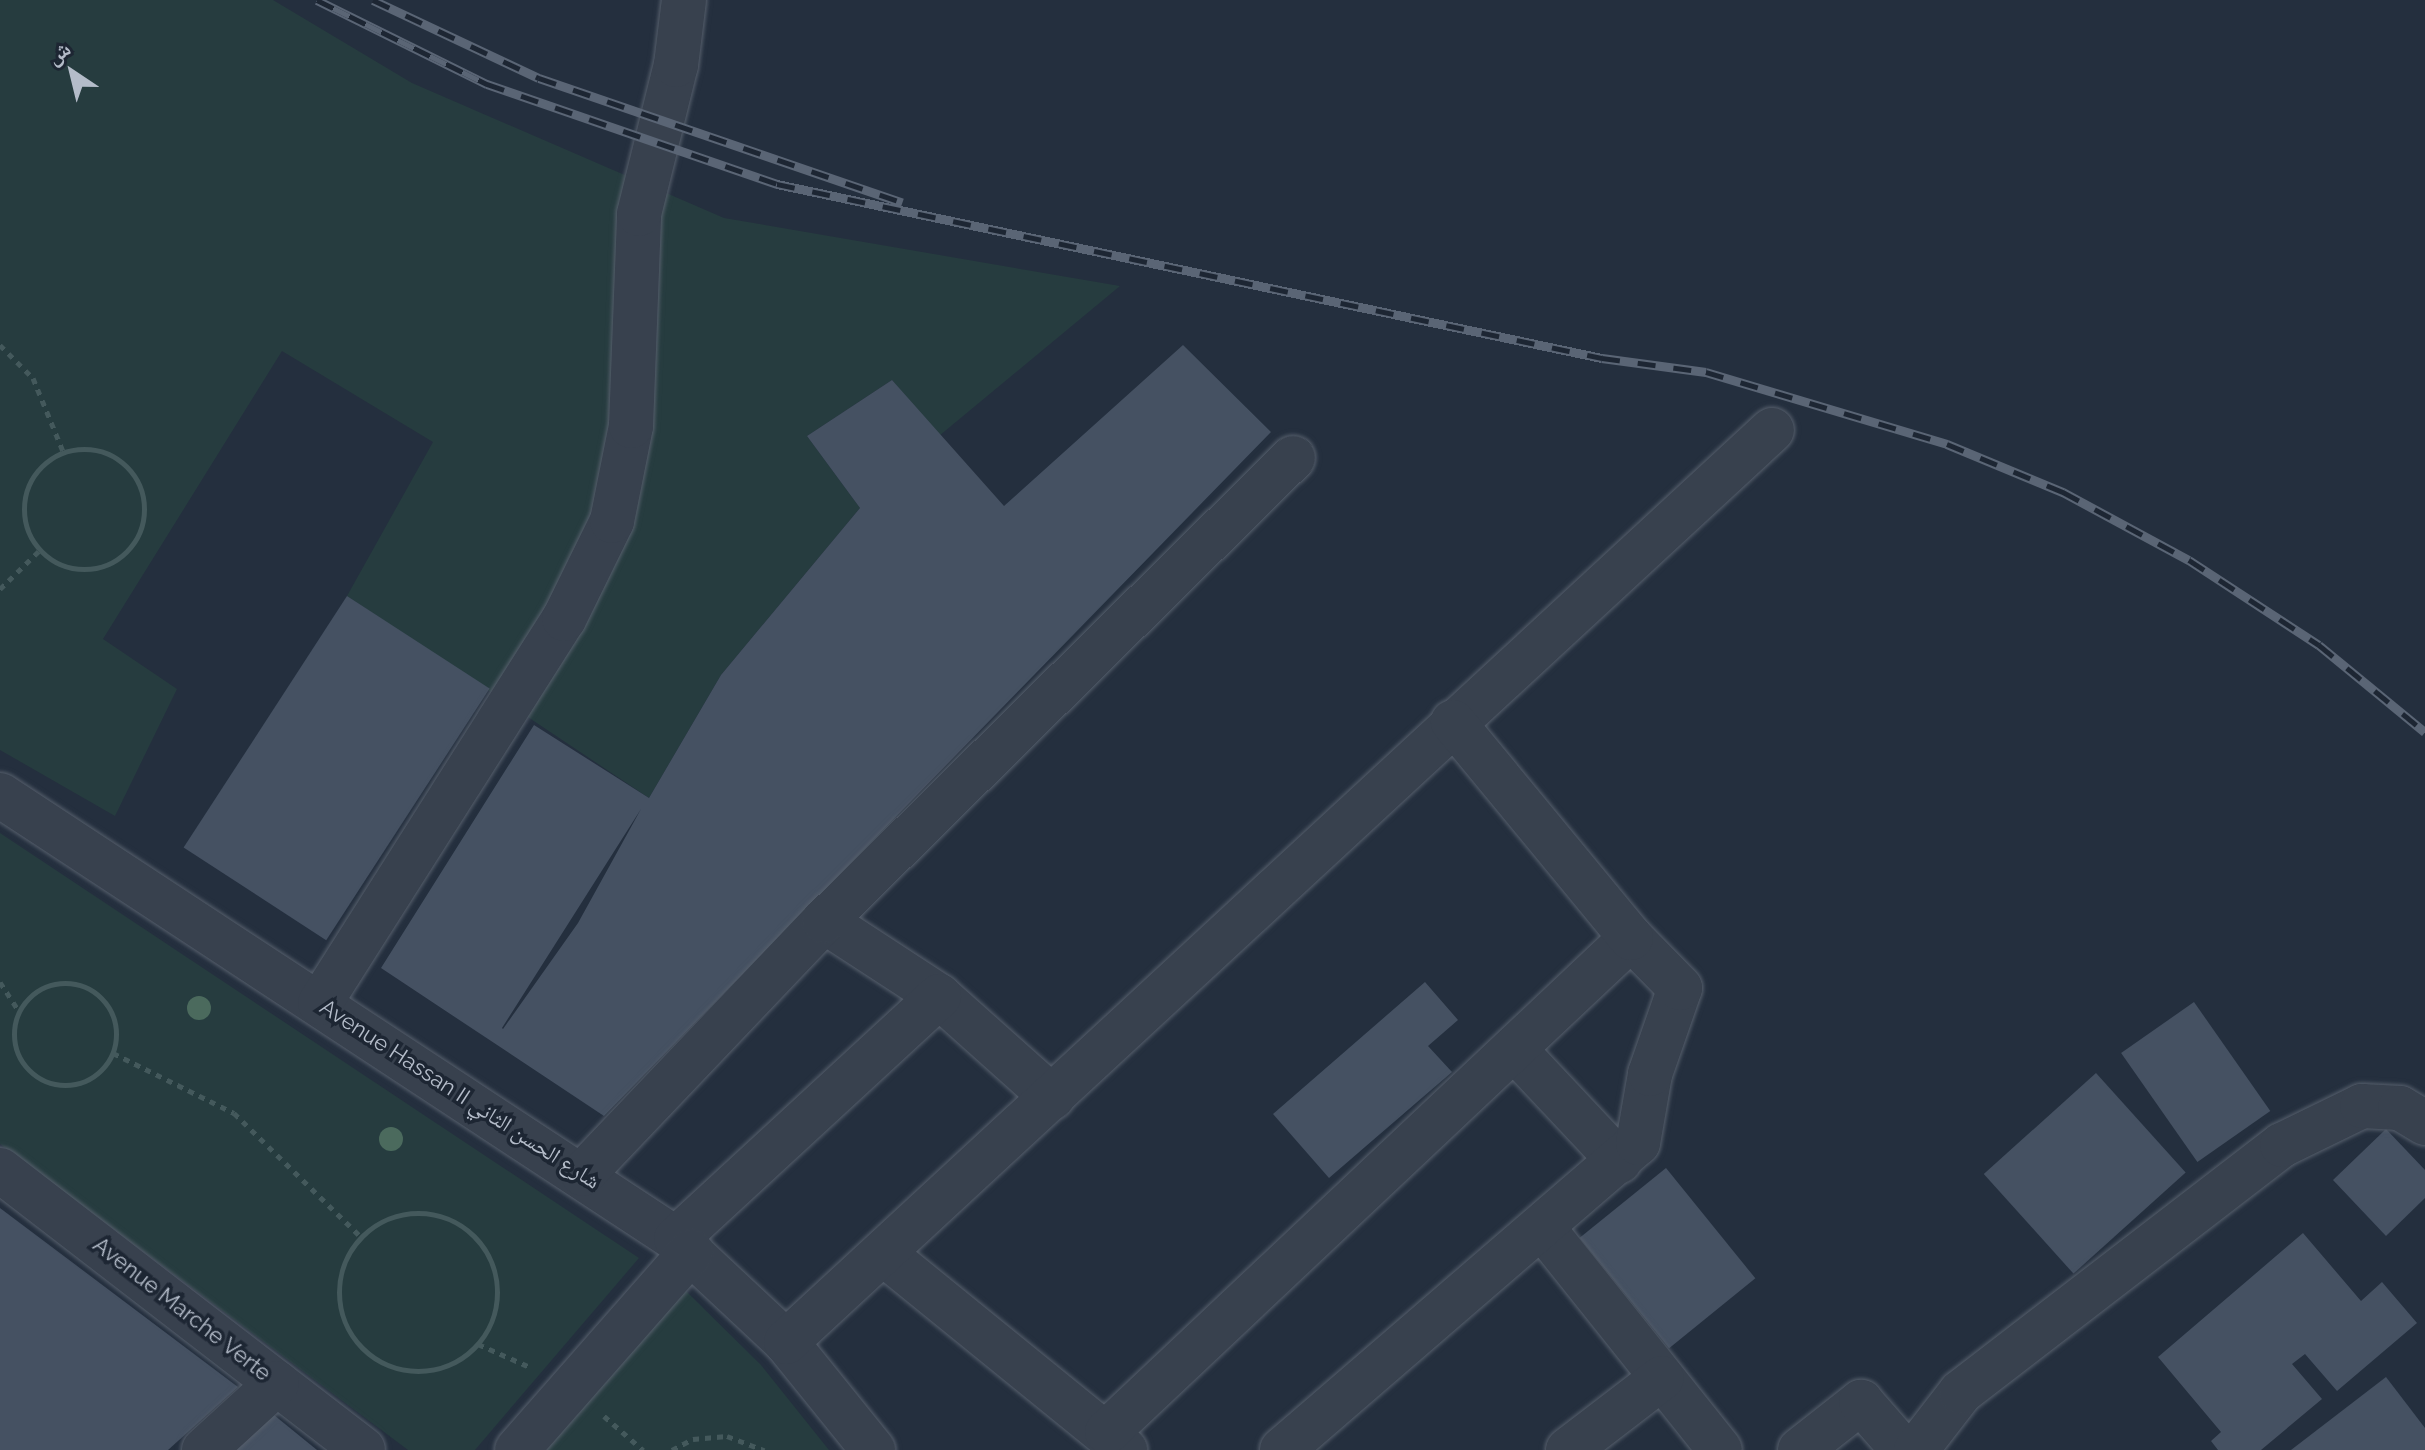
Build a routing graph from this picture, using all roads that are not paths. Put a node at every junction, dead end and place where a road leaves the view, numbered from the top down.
1 (684, 0) edge
2 (1772, 430) dead end
3 (1293, 458) dead end
4 (1453, 722) junction
5 (0, 795) edge
6 (824, 921) junction
7 (1631, 938) junction
8 (939, 996) junction
9 (320, 1003) junction
10 (1514, 1049) junction
11 (1052, 1097) junction
12 (2425, 1123) edge
13 (1619, 1161) junction
14 (0, 1170) edge
15 (583, 1174) junction
16 (1542, 1227) junction
17 (684, 1246) junction
18 (884, 1254) junction
19 (786, 1342) junction
20 (1662, 1378) junction
21 (277, 1383) junction
22 (1116, 1441) edge
23 (204, 1450) edge
24 (363, 1450) edge
25 (517, 1450) edge
26 (873, 1450) edge
27 (1282, 1450) edge
28 (1568, 1450) edge
29 (1720, 1450) edge
30 (1800, 1450) edge
31 (1903, 1450) edge
32 (1916, 1450) edge

1 - 9 street
2 - 4 street
3 - 6 street
4 - 7 street
4 - 11 street
5 - 9 street, Avenue Hassan II شارع الحسن الثاني
6 - 8 street
6 - 15 street
7 - 10 street
7 - 13 street
8 - 11 street
8 - 17 street
9 - 15 street, Avenue Hassan II شارع الحسن الثاني
10 - 13 street
10 - 22 street
11 - 18 street
12 - 32 street
13 - 16 street
14 - 21 street, Avenue Marche Verte
15 - 17 street, Avenue Hassan II شارع الحسن الثاني
16 - 20 street
16 - 27 street
17 - 19 street, Avenue Hassan II شارع الحسن الثاني
17 - 25 street
18 - 19 street
18 - 22 street
19 - 26 street, Avenue Hassan II شارع الحسن الثاني
20 - 28 street
20 - 29 street
21 - 23 street
21 - 24 street, Avenue Marche Verte
30 - 31 street

